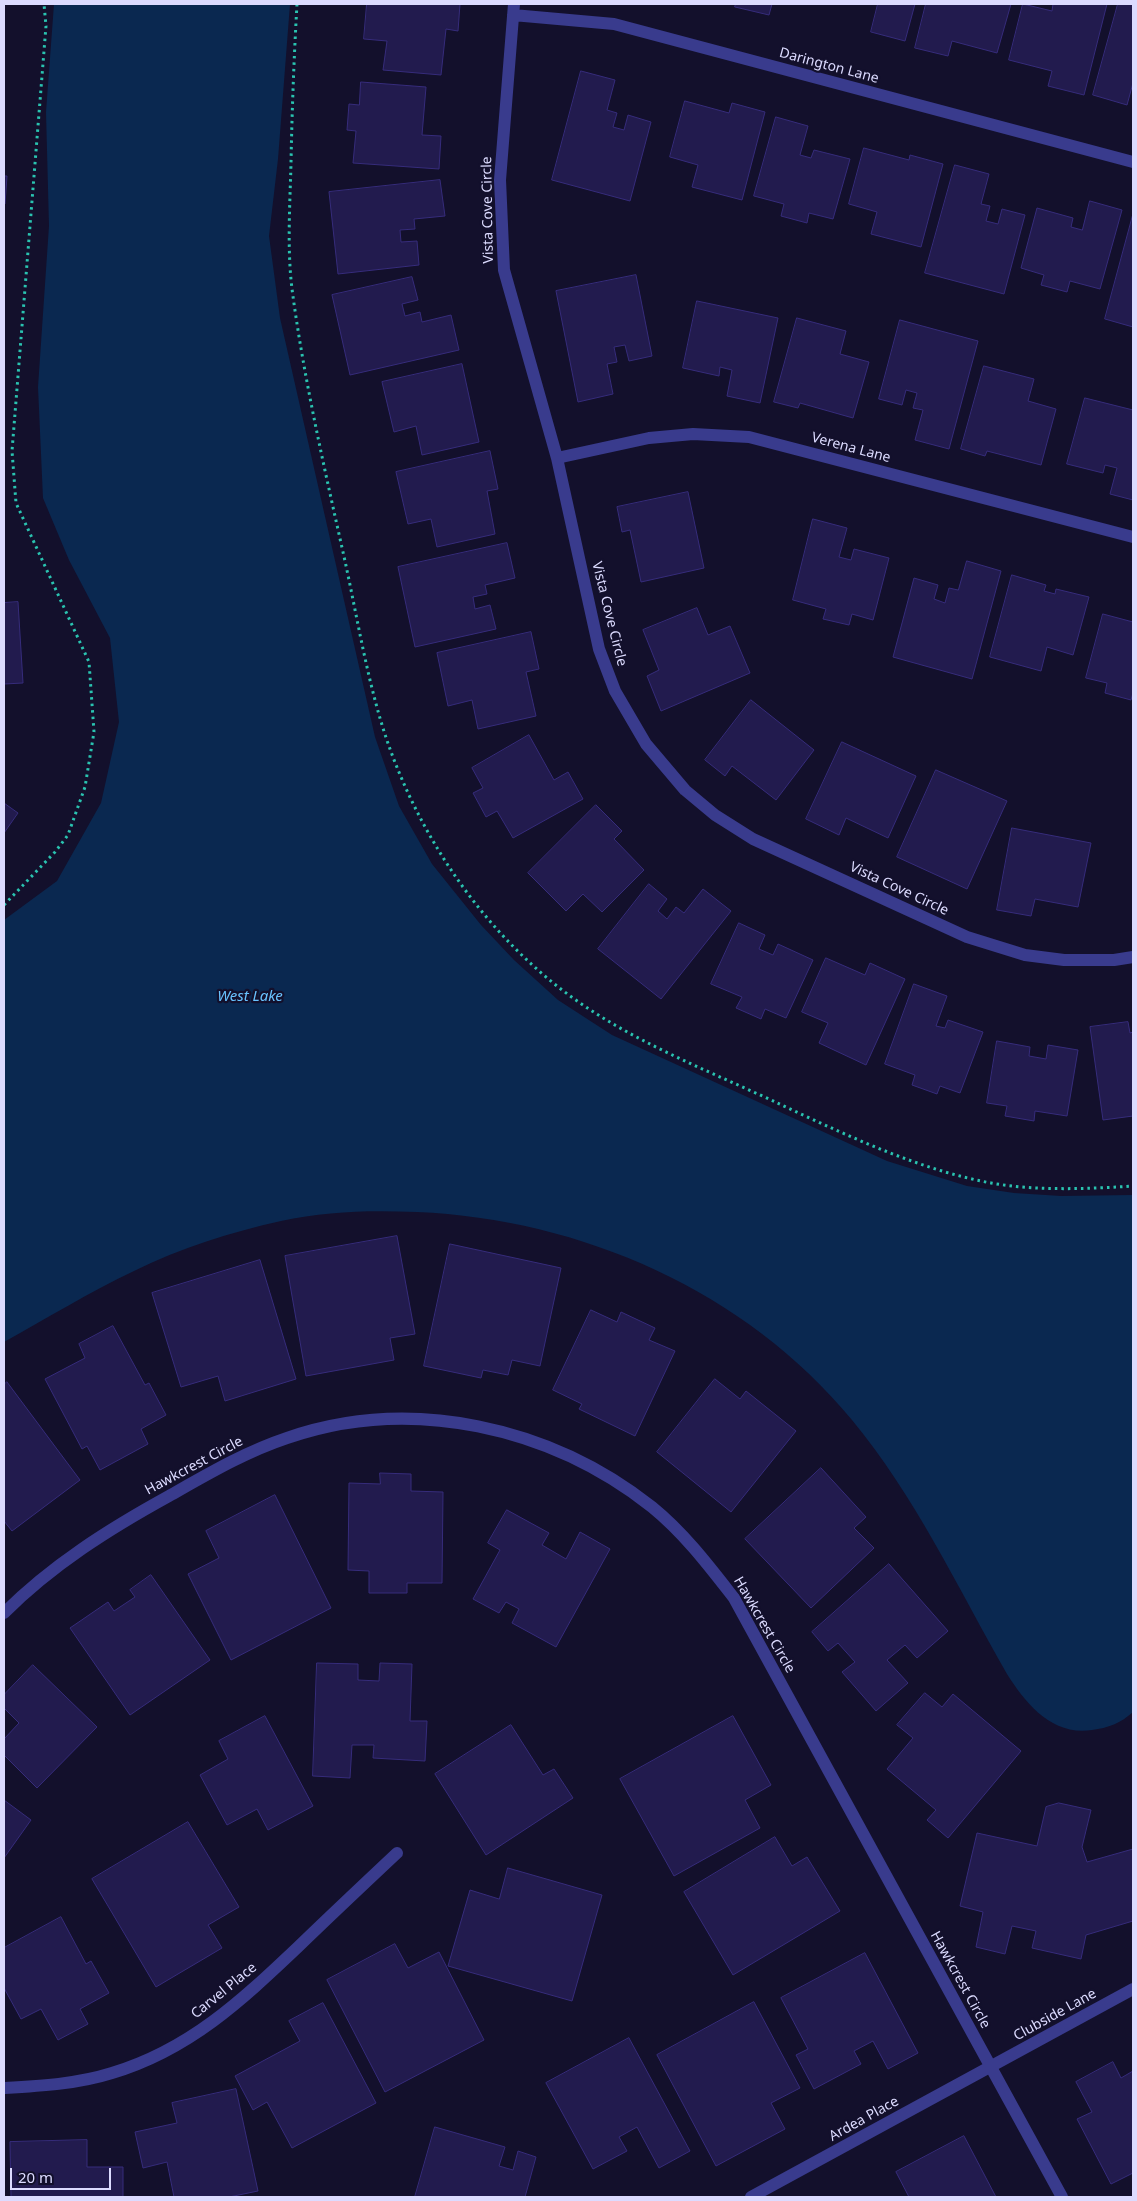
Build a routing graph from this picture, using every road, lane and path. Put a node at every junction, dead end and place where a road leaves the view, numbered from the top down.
1 (44, 4) edge
2 (298, 4) edge
3 (514, 9) edge
4 (1133, 162) edge
5 (557, 458) junction
6 (1133, 537) edge
7 (4, 905) edge
8 (1133, 957) edge
9 (1133, 1186) edge
10 (4, 1614) edge
11 (397, 1853) dead end
12 (1133, 1989) edge
13 (991, 2067) junction
14 (4, 2088) edge
15 (752, 2197) edge
16 (1062, 2197) edge

1 - 7 path
2 - 9 path
3 - 4 street, Darington Lane
3 - 5 street, Vista Cove Circle
5 - 6 street, Verena Lane
5 - 8 street, Vista Cove Circle
10 - 13 street, Hawkcrest Circle
11 - 14 street, Carvel Place
12 - 13 street, Clubside Lane
13 - 15 street, Ardea Place
13 - 16 street, Hawkcrest Circle

